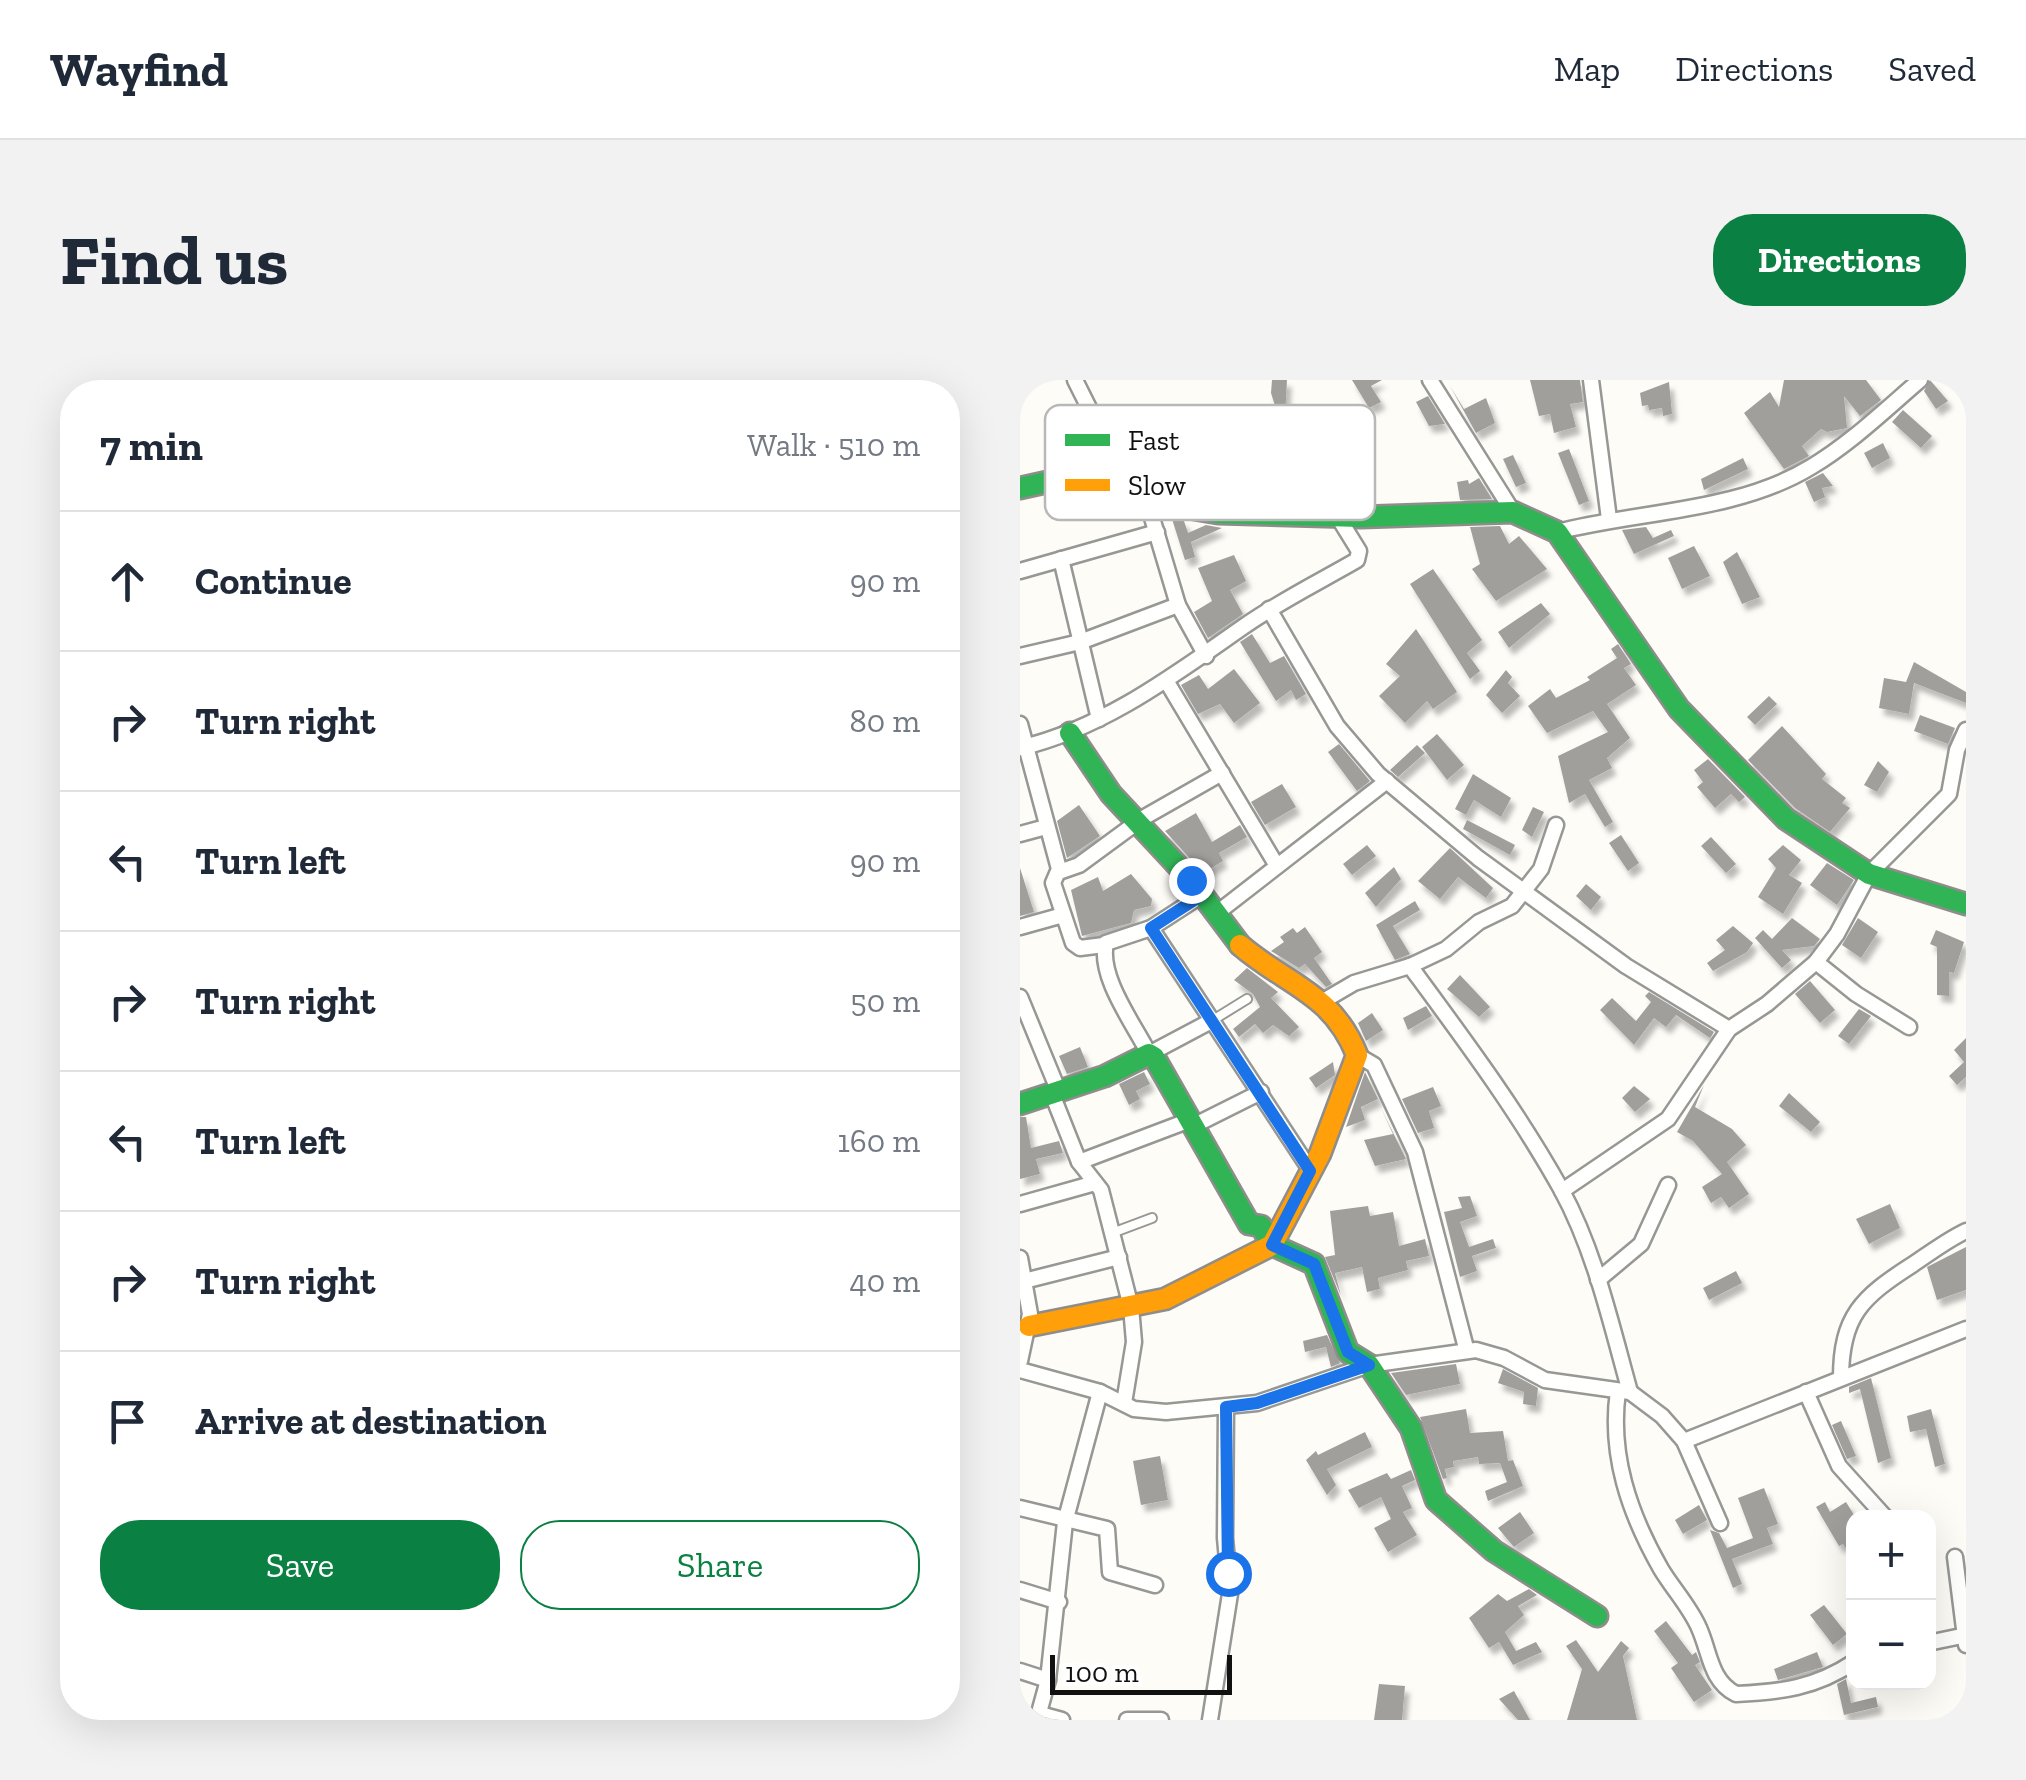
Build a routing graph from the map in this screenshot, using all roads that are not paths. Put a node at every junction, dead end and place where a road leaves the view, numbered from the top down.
1 (1075, 380) edge
2 (1430, 380) edge
3 (1592, 380) edge
4 (1920, 380) edge
5 (1088, 405) edge
6 (1045, 483) edge
7 (1020, 488) edge
8 (1512, 512) junction
9 (1375, 517) edge
10 (1609, 518) junction
11 (1153, 520) edge
12 (1339, 520) edge
13 (1157, 532) junction
14 (1557, 532) junction
15 (1062, 559) junction
16 (1020, 571) edge
17 (1178, 605) junction
18 (1269, 609) junction
19 (1080, 642) junction
20 (1020, 656) edge
21 (1206, 656) junction
22 (1167, 682) junction
23 (1099, 719) junction
24 (1020, 724) edge
25 (1966, 730) edge
26 (1070, 734) junction
27 (1022, 748) edge
28 (1222, 774) junction
29 (1388, 781) junction
30 (1556, 824) dead end
31 (1134, 825) junction
32 (1046, 827) junction
33 (1020, 834) edge
34 (1277, 866) junction
35 (1059, 872) junction
36 (1869, 874) junction
37 (1526, 892) junction
38 (1202, 895) junction
39 (1966, 904) edge
40 (1063, 914) junction
41 (1217, 914) junction
42 (1020, 927) edge
43 (1151, 928) junction
44 (1104, 945) junction
45 (1816, 962) junction
46 (1410, 966) junction
47 (1020, 997) edge
48 (1247, 999) dead end
49 (1326, 1000) junction
50 (1213, 1020) junction
51 (1908, 1027) dead end
52 (1729, 1028) junction
53 (1149, 1054) junction
54 (1357, 1055) junction
55 (1261, 1092) junction
56 (1056, 1093) junction
57 (1020, 1104) edge
58 (1191, 1123) junction
59 (1080, 1162) junction
60 (1310, 1171) junction
61 (1095, 1183) junction
62 (1668, 1185) dead end
63 (1562, 1191) junction
64 (1020, 1204) edge
65 (1152, 1218) dead end
66 (1966, 1231) edge
67 (1112, 1233) junction
68 (1272, 1245) junction
69 (1020, 1258) edge
70 (1119, 1258) junction
71 (1598, 1280) junction
72 (1024, 1281) junction
73 (1132, 1307) junction
74 (1030, 1326) junction
75 (1966, 1329) edge
76 (1466, 1348) junction
77 (1020, 1361) edge
78 (1369, 1365) junction
79 (1020, 1370) edge
80 (1842, 1378) junction
81 (1624, 1391) junction
82 (1100, 1392) junction
83 (1806, 1392) junction
84 (1124, 1404) junction
85 (1226, 1407) junction
86 (1684, 1441) junction
87 (1020, 1508) edge
88 (1879, 1510) edge
89 (1065, 1522) junction
90 (1720, 1523) dead end
91 (1955, 1556) dead end
92 (1156, 1585) dead end
93 (1020, 1590) edge
94 (1058, 1602) junction
95 (1597, 1616) dead end
96 (1966, 1639) edge
97 (1936, 1642) edge
98 (1846, 1668) edge
99 (1020, 1671) edge
100 (1048, 1680) junction
101 (1038, 1717) edge
102 (1062, 1720) edge
103 (1130, 1720) edge
104 (1161, 1720) edge
105 (1210, 1720) edge

1 - 5 street
2 - 8 street
3 - 10 street
4 - 10 street
6 - 7 street
8 - 9 street
8 - 14 street
10 - 14 street
11 - 13 street
12 - 18 street
13 - 15 street
13 - 17 street
14 - 36 street
15 - 16 street
15 - 19 street
17 - 19 street
17 - 21 street
18 - 21 street
18 - 29 street
19 - 20 street
19 - 23 street
21 - 22 street
22 - 23 street
22 - 28 street
23 - 26 street
24 - 27 street
25 - 36 street
26 - 27 street
26 - 31 street
27 - 32 street
28 - 31 street
28 - 34 street
29 - 34 street
29 - 37 street
30 - 37 street
31 - 35 street
31 - 38 street
32 - 33 street
32 - 35 street
34 - 41 street
35 - 40 street
36 - 39 street
36 - 45 street
37 - 46 street
37 - 52 street
38 - 41 street
38 - 43 street
40 - 42 street
40 - 44 street
41 - 49 street
43 - 44 street
43 - 50 street
44 - 53 street
45 - 51 street
45 - 52 street
46 - 49 street
46 - 63 street
47 - 56 street
48 - 50 lane
49 - 54 street
50 - 53 street
50 - 55 street
52 - 63 street
53 - 56 street
53 - 58 street
54 - 60 street
54 - 76 street
55 - 58 street
55 - 60 street
56 - 57 street
56 - 59 street
58 - 59 street
58 - 68 street
59 - 61 street
60 - 68 street
61 - 64 street
61 - 67 street
62 - 71 street
63 - 71 street
65 - 67 lane
66 - 80 street
67 - 70 street
68 - 73 street
68 - 78 street
69 - 72 street
70 - 72 street
70 - 73 street
71 - 81 street
72 - 74 street
73 - 74 street
73 - 84 street
74 - 77 street
75 - 80 street
76 - 78 street
76 - 81 street
78 - 85 street
78 - 95 street
79 - 82 street
80 - 83 street
81 - 86 street
81 - 98 street
82 - 84 street
82 - 89 street
83 - 86 street
83 - 88 street
84 - 85 street
85 - 105 street
86 - 90 street
87 - 89 street
89 - 92 street
89 - 94 street
91 - 96 street
93 - 94 street
94 - 100 street
96 - 97 street
99 - 100 street
100 - 101 street
101 - 102 street
103 - 104 street

